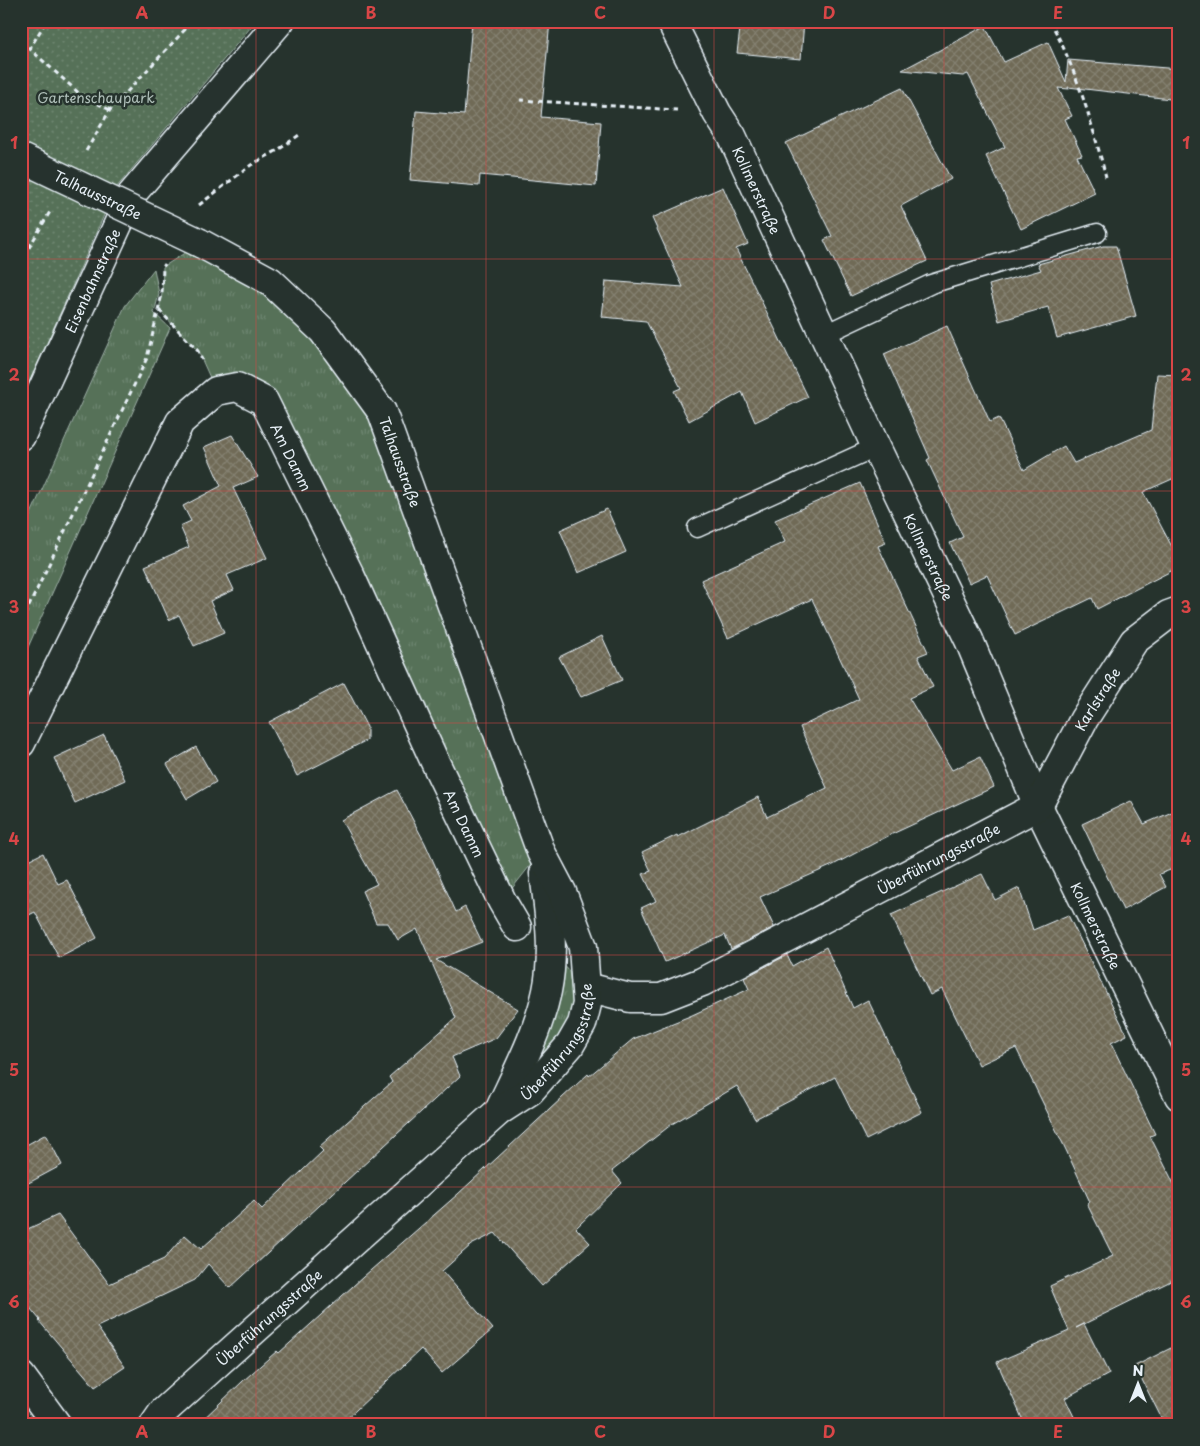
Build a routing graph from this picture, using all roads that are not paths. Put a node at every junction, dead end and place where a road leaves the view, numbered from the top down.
1 (280, 21) edge
2 (671, 21) edge
3 (21, 158) edge
4 (1097, 233) dead end
5 (825, 334) junction
6 (21, 436) edge
7 (876, 447) junction
8 (697, 528) dead end
9 (1179, 611) edge
10 (21, 743) edge
11 (1038, 806) junction
12 (541, 852) junction
13 (517, 927) dead end
14 (551, 931) junction
15 (587, 986) junction
16 (1179, 1096) edge
17 (498, 1111) junction
18 (21, 1376) edge
19 (57, 1425) edge
20 (154, 1425) edge

1 - 6 street, Eisenbahnstraße
2 - 5 street, Kollmerstraße
3 - 12 street, Talhausstraße, bridge
4 - 5 lane
5 - 7 street, Kollmerstraße
7 - 8 lane
7 - 11 street, Kollmerstraße
9 - 11 street, Karlstraße
10 - 13 street, Am Damm
11 - 15 street, Überführungsstraße
11 - 16 street, Kollmerstraße
12 - 14 street, Talhausstraße
12 - 15 street, Talhausstraße
14 - 15 street
14 - 17 street
15 - 17 street, Überführungsstraße
17 - 20 street, Überführungsstraße
18 - 19 street

